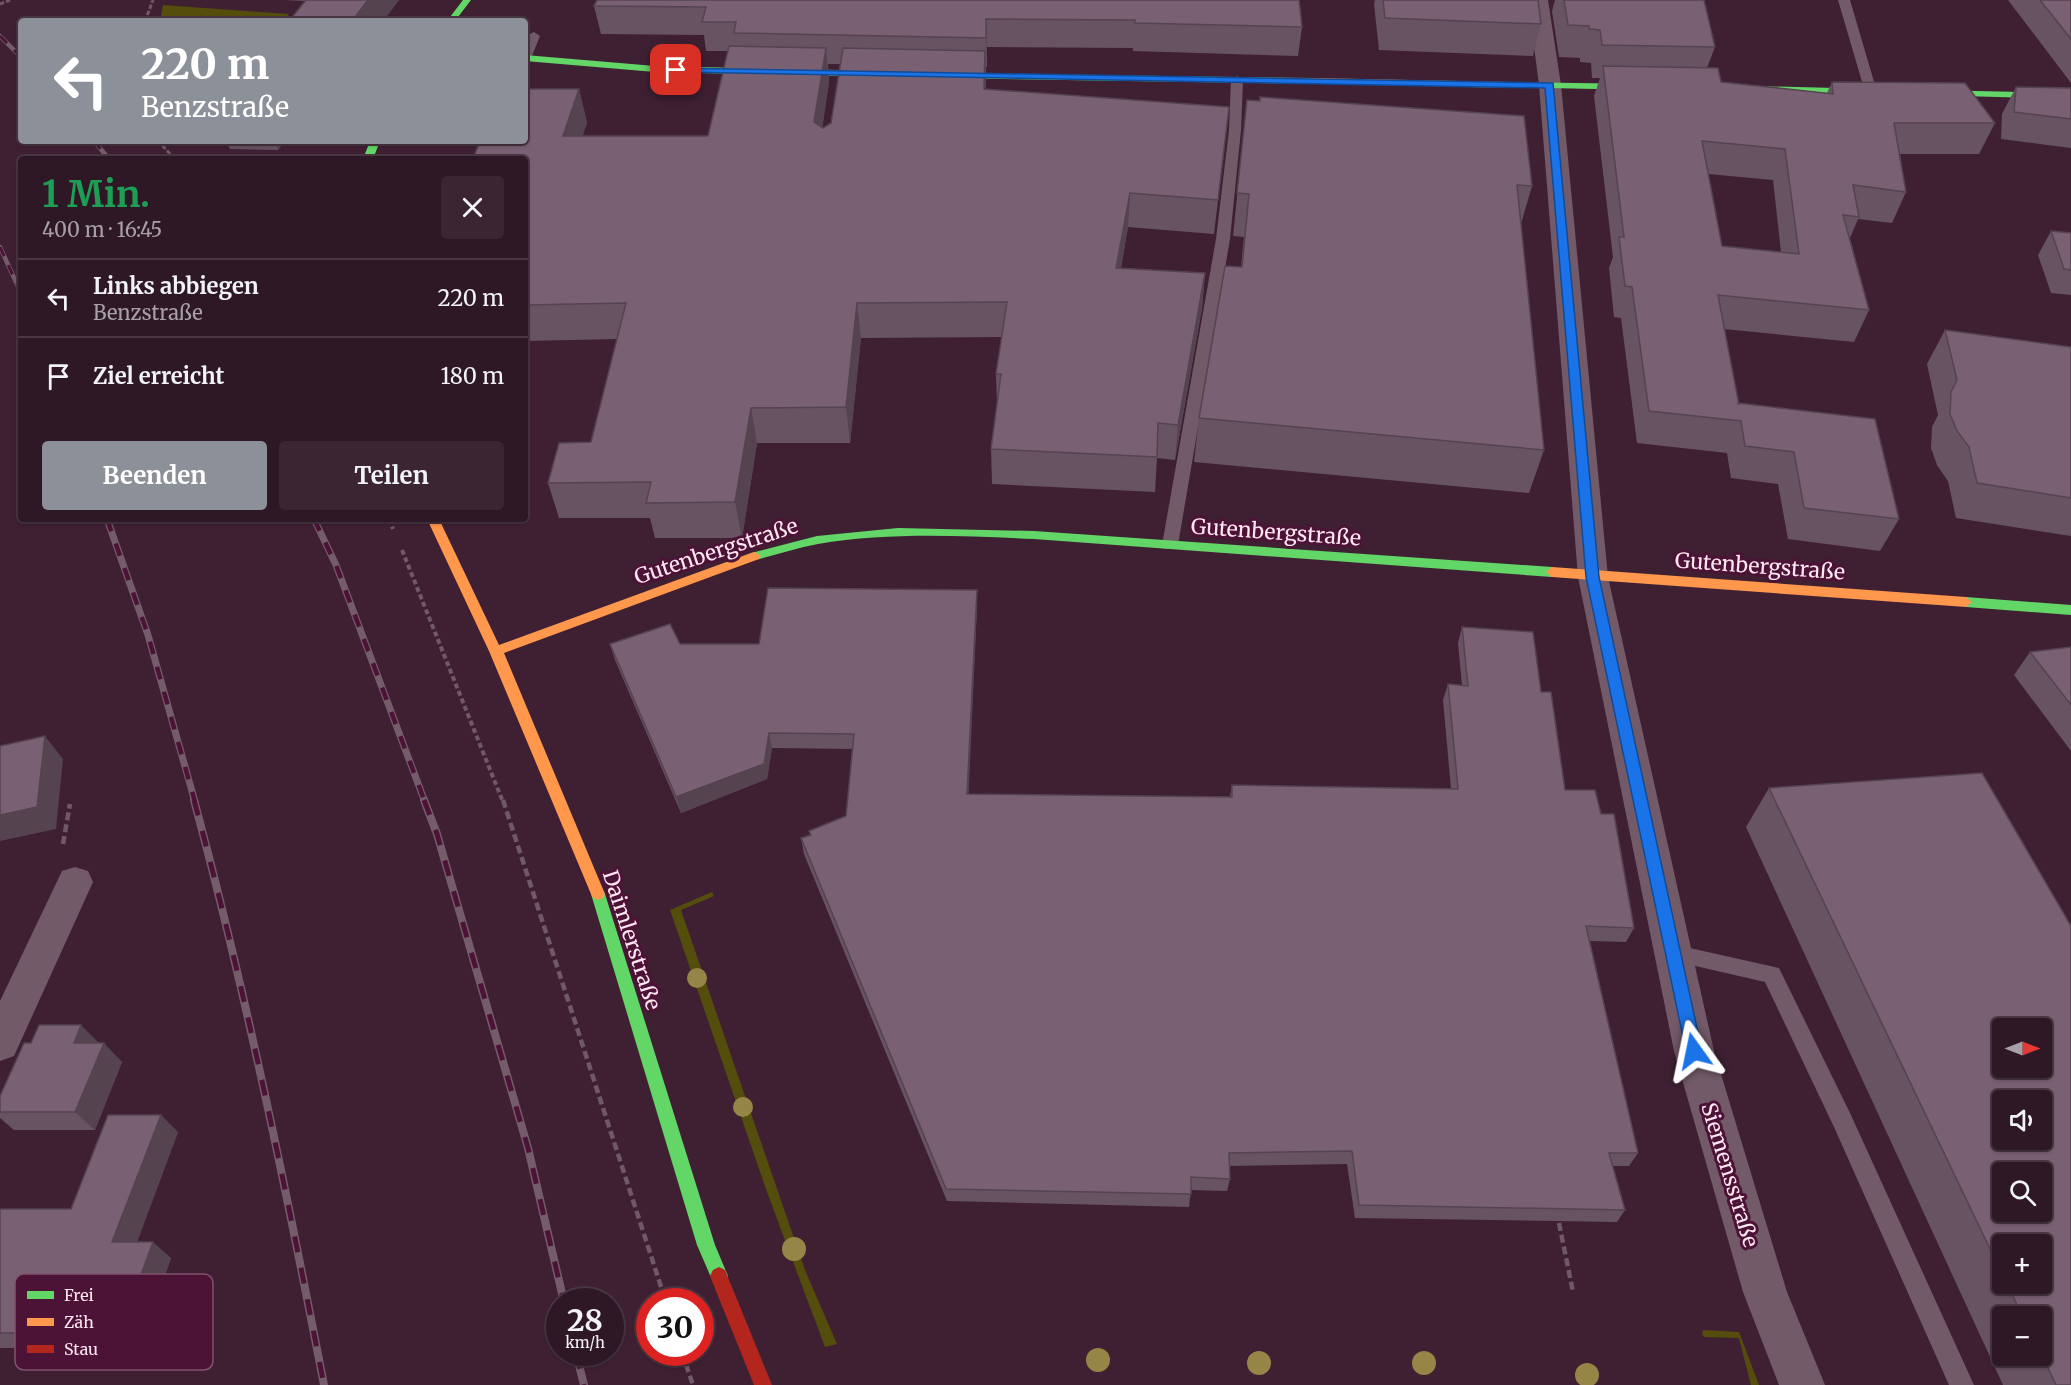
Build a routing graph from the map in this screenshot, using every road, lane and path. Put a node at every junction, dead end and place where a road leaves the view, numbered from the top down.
1 (10, 0) edge
2 (153, 0) edge
3 (467, 0) edge
4 (1538, 0) edge
5 (1844, 0) edge
6 (0, 4) edge
7 (146, 18) edge
8 (454, 18) edge
9 (534, 36) dead end
10 (528, 51) edge
11 (528, 58) edge
12 (899, 74) edge
13 (923, 74) edge
14 (1237, 80) junction
15 (1550, 85) junction
16 (1654, 87) edge
17 (1735, 89) edge
18 (1877, 92) joint
19 (1918, 93) edge
20 (2071, 96) edge
21 (161, 144) edge
22 (172, 156) edge
23 (390, 522) edge
24 (433, 522) edge
25 (394, 530) dead end
26 (398, 540) dead end
27 (1170, 545) junction
28 (1593, 577) junction
29 (2069, 613) edge
30 (496, 651) junction
31 (75, 882) dead end
32 (1672, 952) junction
33 (0, 1043) edge
34 (1559, 1223) edge
35 (661, 1288) edge
36 (1573, 1292) dead end
37 (686, 1366) edge
38 (693, 1385) edge
39 (763, 1385) edge
40 (1802, 1385) edge
41 (1962, 1385) edge

1 - 6 path
2 - 7 path
3 - 8 street
4 - 15 street, Siemensstraße
5 - 18 lane
9 - 10 lane
11 - 12 street
13 - 14 street
14 - 15 street
14 - 27 lane
15 - 16 street
15 - 28 street, Siemensstraße
17 - 18 street
19 - 20 street
21 - 22 path
23 - 25 path
24 - 30 street, Daimlerstraße
26 - 35 path
27 - 28 street, Gutenbergstraße
27 - 30 street, Gutenbergstraße
28 - 29 street, Gutenbergstraße
28 - 32 street, Siemensstraße
30 - 39 street, Daimlerstraße
31 - 33 street
32 - 40 street, Siemensstraße
32 - 41 lane
34 - 36 path
37 - 38 path

